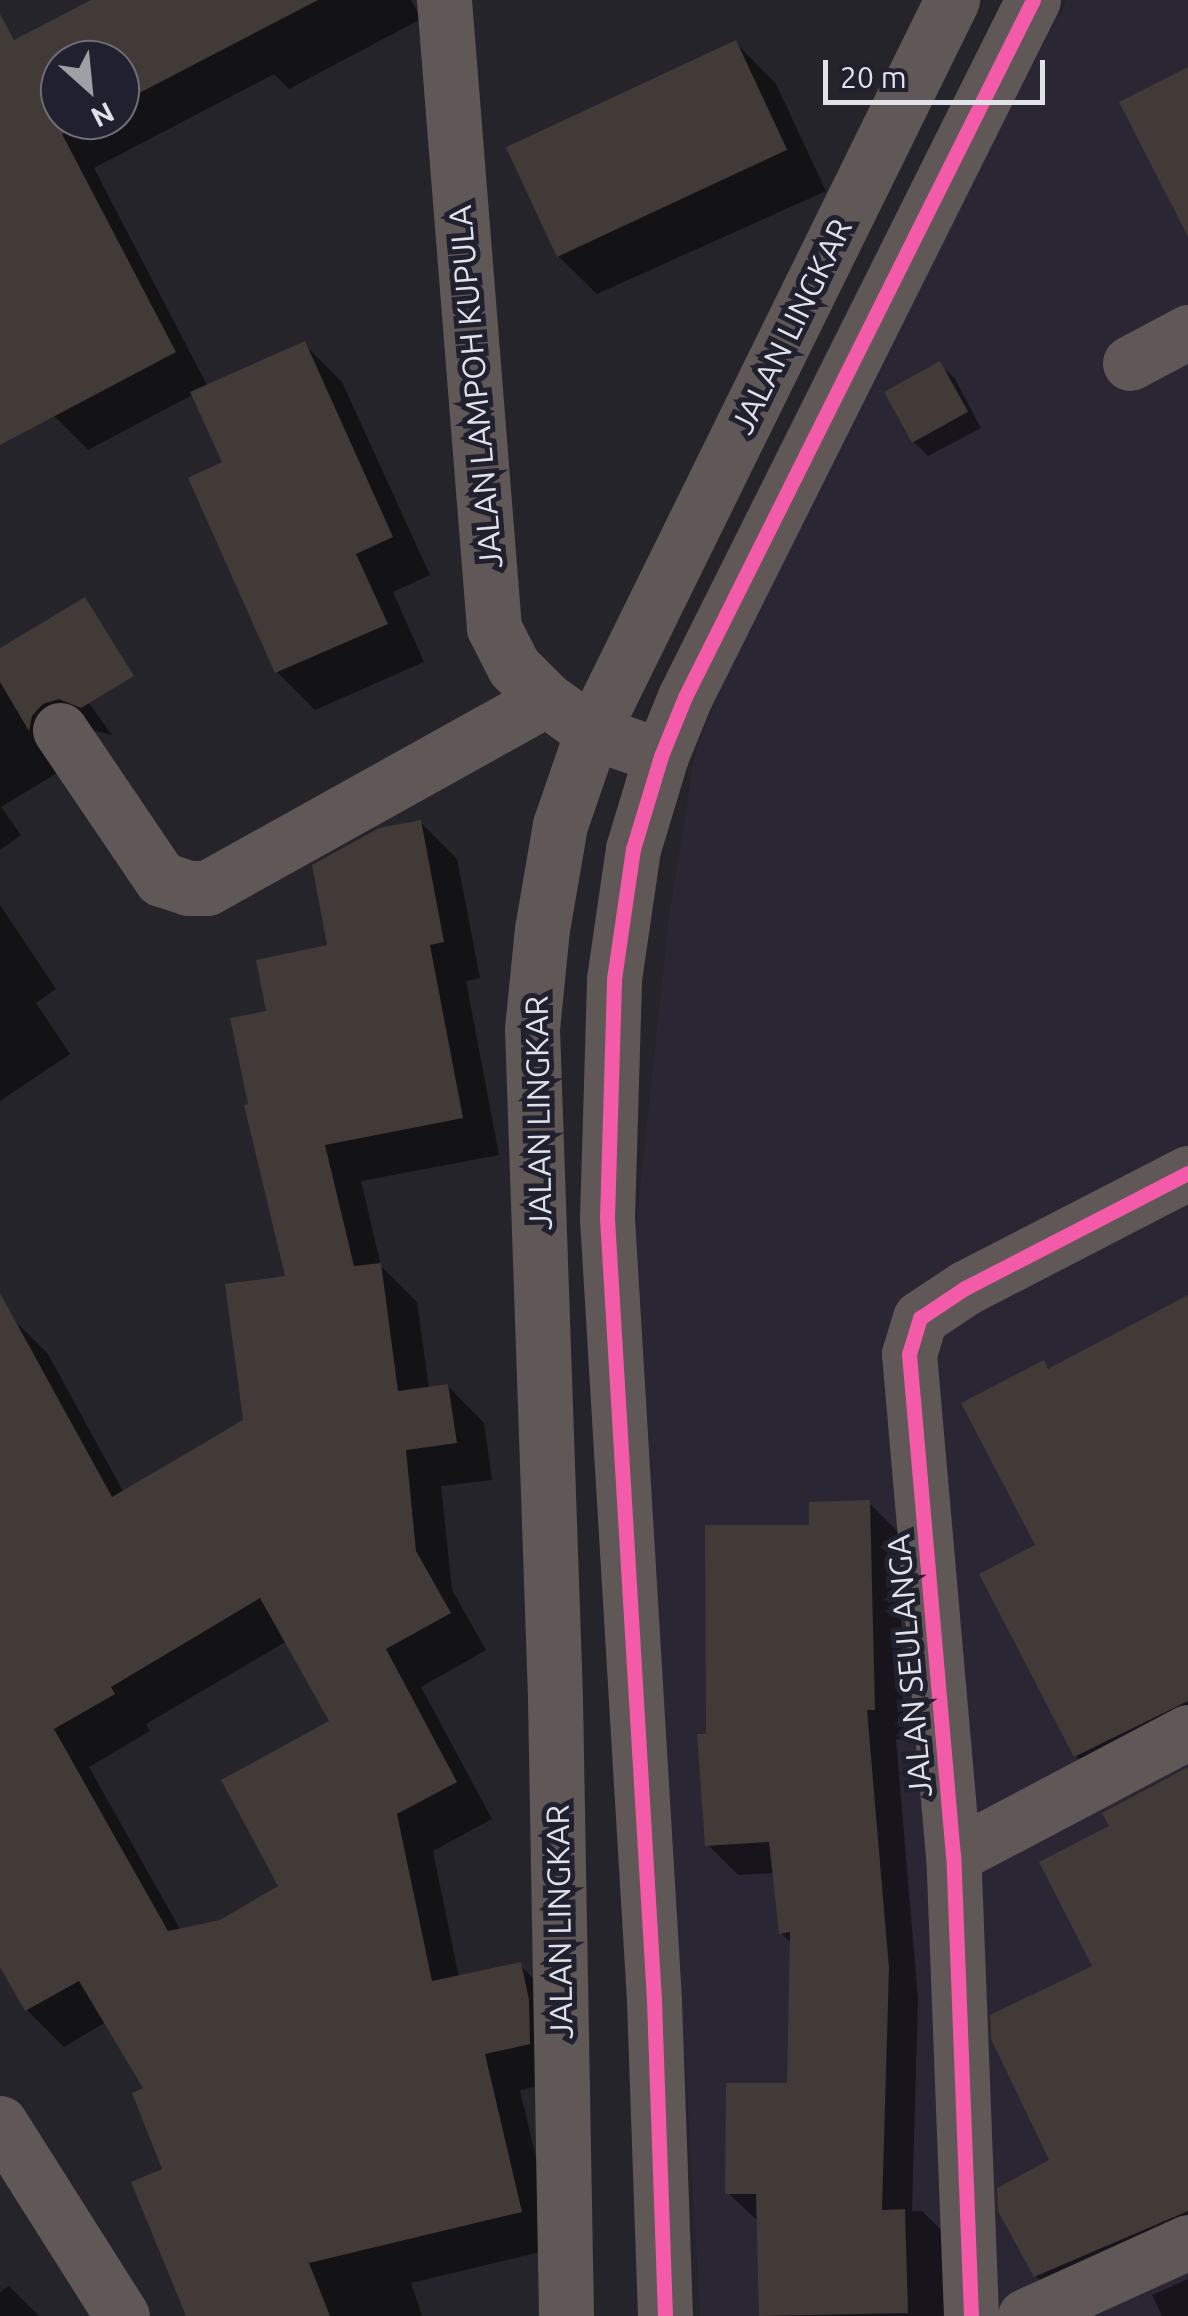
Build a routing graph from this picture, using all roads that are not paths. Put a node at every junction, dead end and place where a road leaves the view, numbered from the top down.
1 (444, 0) edge
2 (952, 0) edge
3 (1033, 0) edge
4 (1188, 332) edge
5 (1130, 362) dead end
6 (546, 699) junction
7 (60, 730) dead end
8 (592, 732) junction
9 (660, 756) junction
10 (1188, 1173) edge
11 (1188, 1732) edge
12 (953, 1856) junction
13 (0, 2123) edge
14 (1188, 2242) edge
15 (122, 2316) edge
16 (566, 2316) edge
17 (665, 2316) edge
18 (971, 2316) edge
19 (1025, 2316) edge

1 - 6 street, JALAN LAMPOH KUPULA
2 - 8 street, JALAN LINGKAR
3 - 9 street
4 - 5 street
6 - 7 street
6 - 8 street, JALAN LAMPOH KUPULA
8 - 9 street, JALAN LAMPOH KUPULA
8 - 16 street, JALAN LINGKAR
9 - 17 street
10 - 12 street, JALAN SEULANGA
11 - 12 street
12 - 18 street, JALAN SEULANGA
13 - 15 street
14 - 19 street

